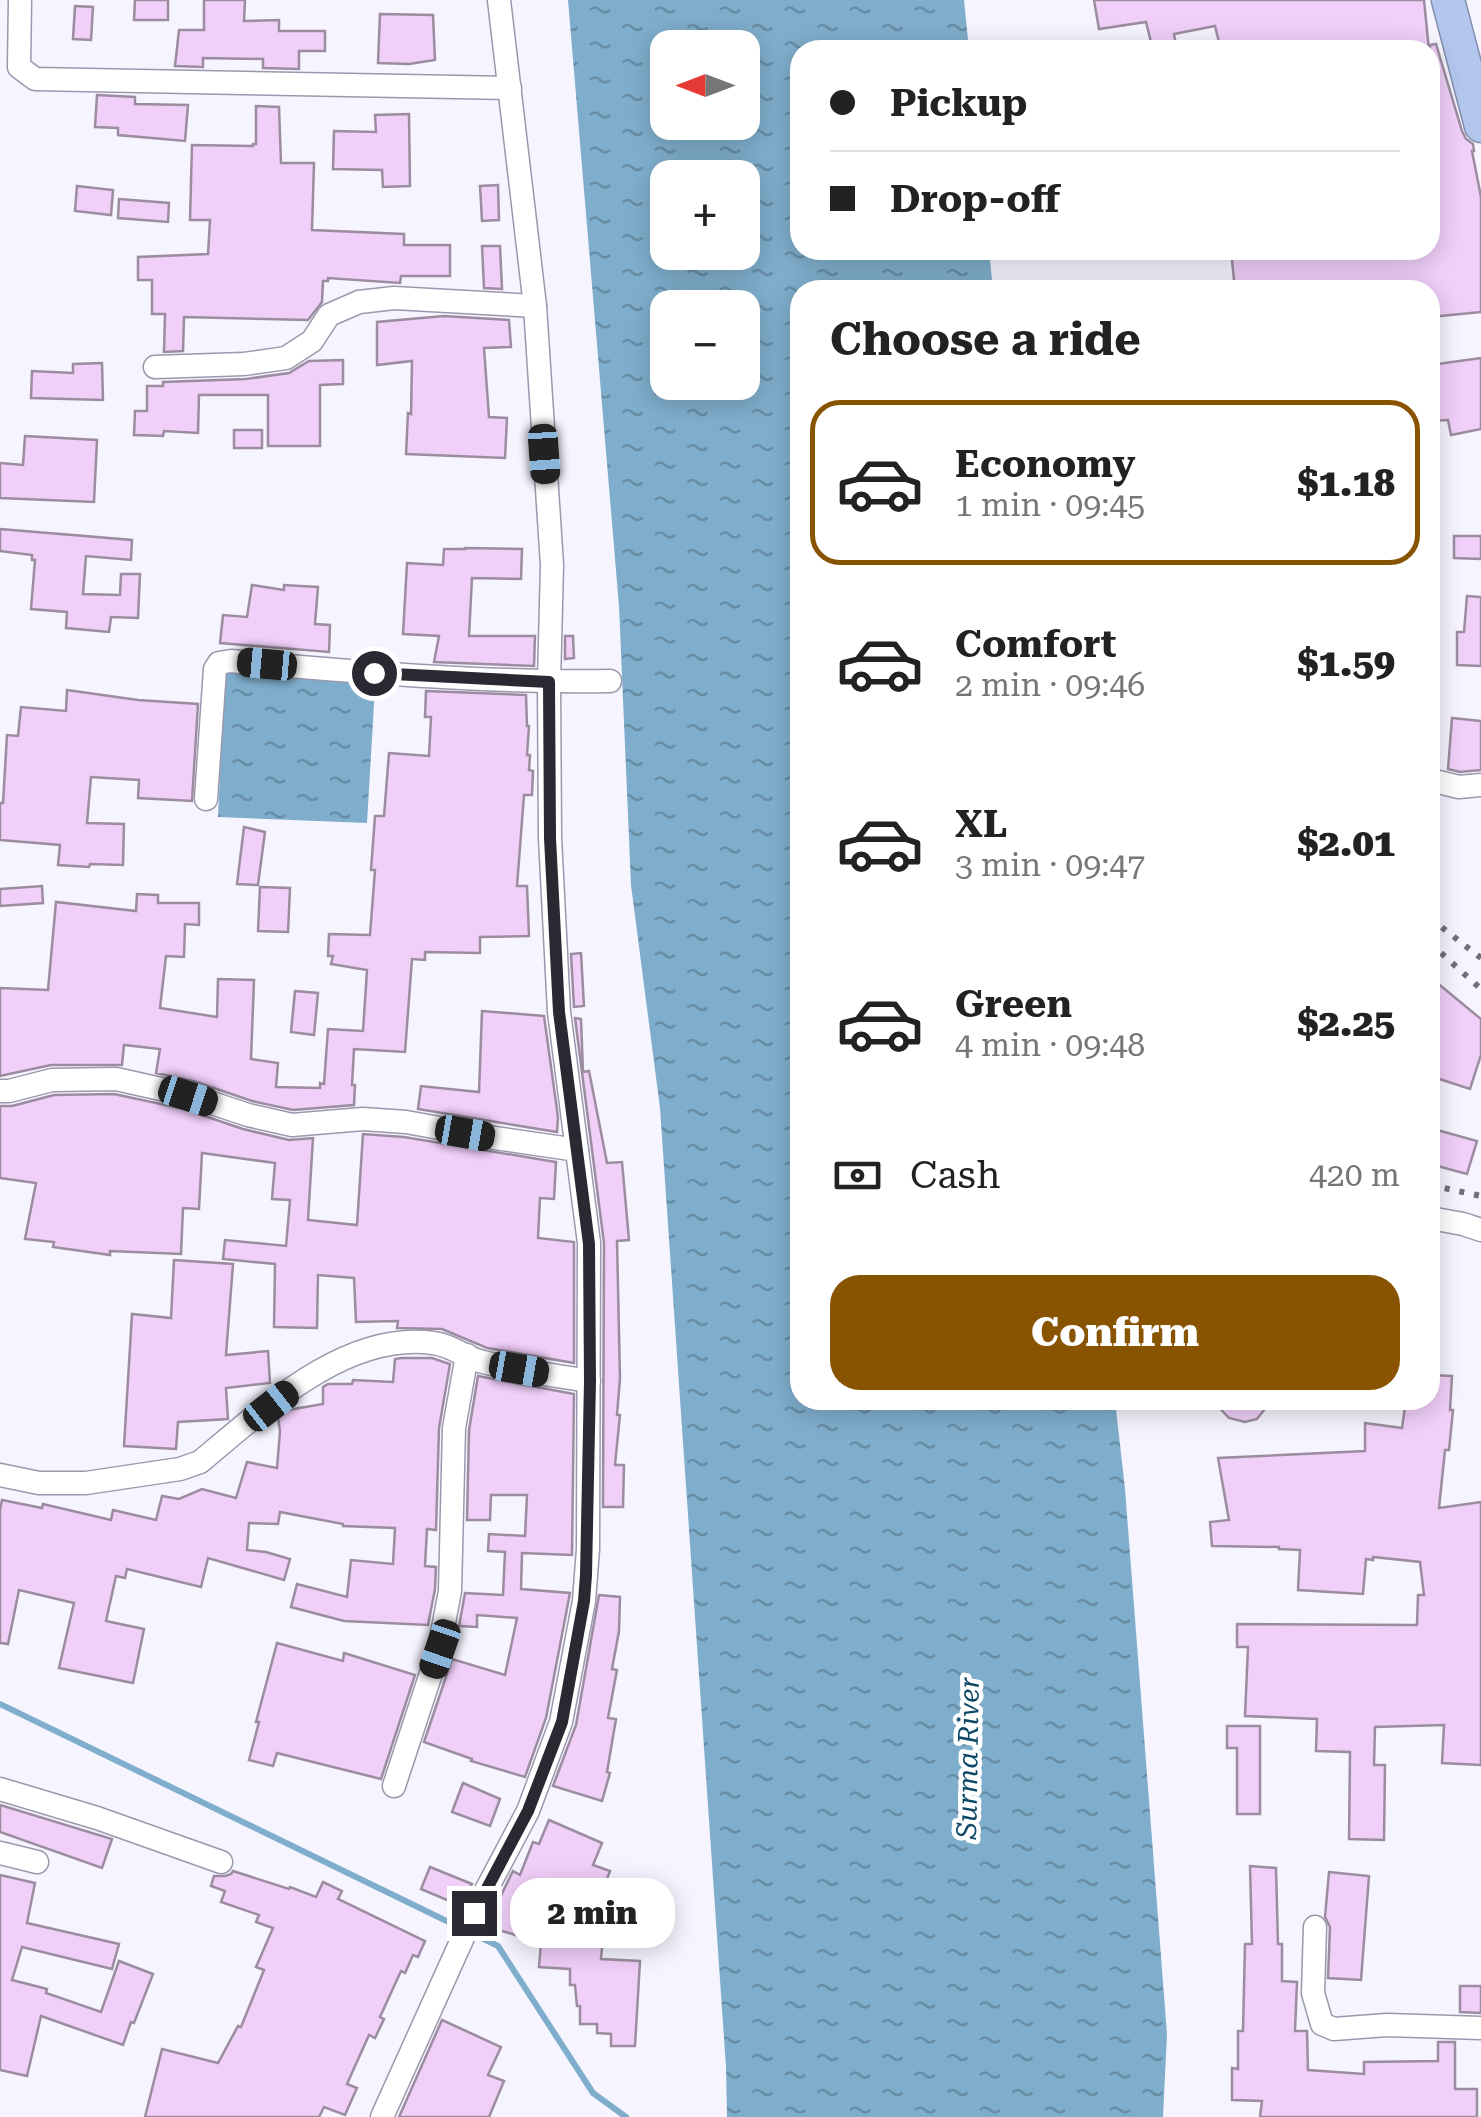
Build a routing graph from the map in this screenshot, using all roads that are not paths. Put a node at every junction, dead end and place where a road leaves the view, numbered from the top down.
1 (20, 0) edge
2 (499, 0) edge
3 (1448, 0) edge
4 (510, 88) junction
5 (1481, 126) edge
6 (535, 306) junction
7 (156, 367) dead end
8 (610, 680) dead end
9 (549, 682) junction
10 (1440, 782) edge
11 (1481, 785) edge
12 (206, 799) dead end
13 (0, 1090) edge
14 (577, 1150) junction
15 (1440, 1220) edge
16 (1481, 1230) edge
17 (467, 1354) junction
18 (590, 1381) junction
19 (0, 1475) edge
20 (394, 1786) dead end
21 (0, 1788) edge
22 (0, 1853) edge
23 (36, 1862) dead end
24 (221, 1862) dead end
25 (1315, 1927) dead end
26 (1481, 2028) edge
27 (382, 2117) edge

1 - 4 street
2 - 4 street
3 - 5 highway
4 - 6 street
6 - 7 street
6 - 9 street
8 - 9 street
9 - 12 street
9 - 14 street
10 - 11 street
13 - 14 street
14 - 18 street
15 - 16 street
17 - 18 street
17 - 19 street
17 - 20 street
18 - 27 street
21 - 24 street
22 - 23 street
25 - 26 street

